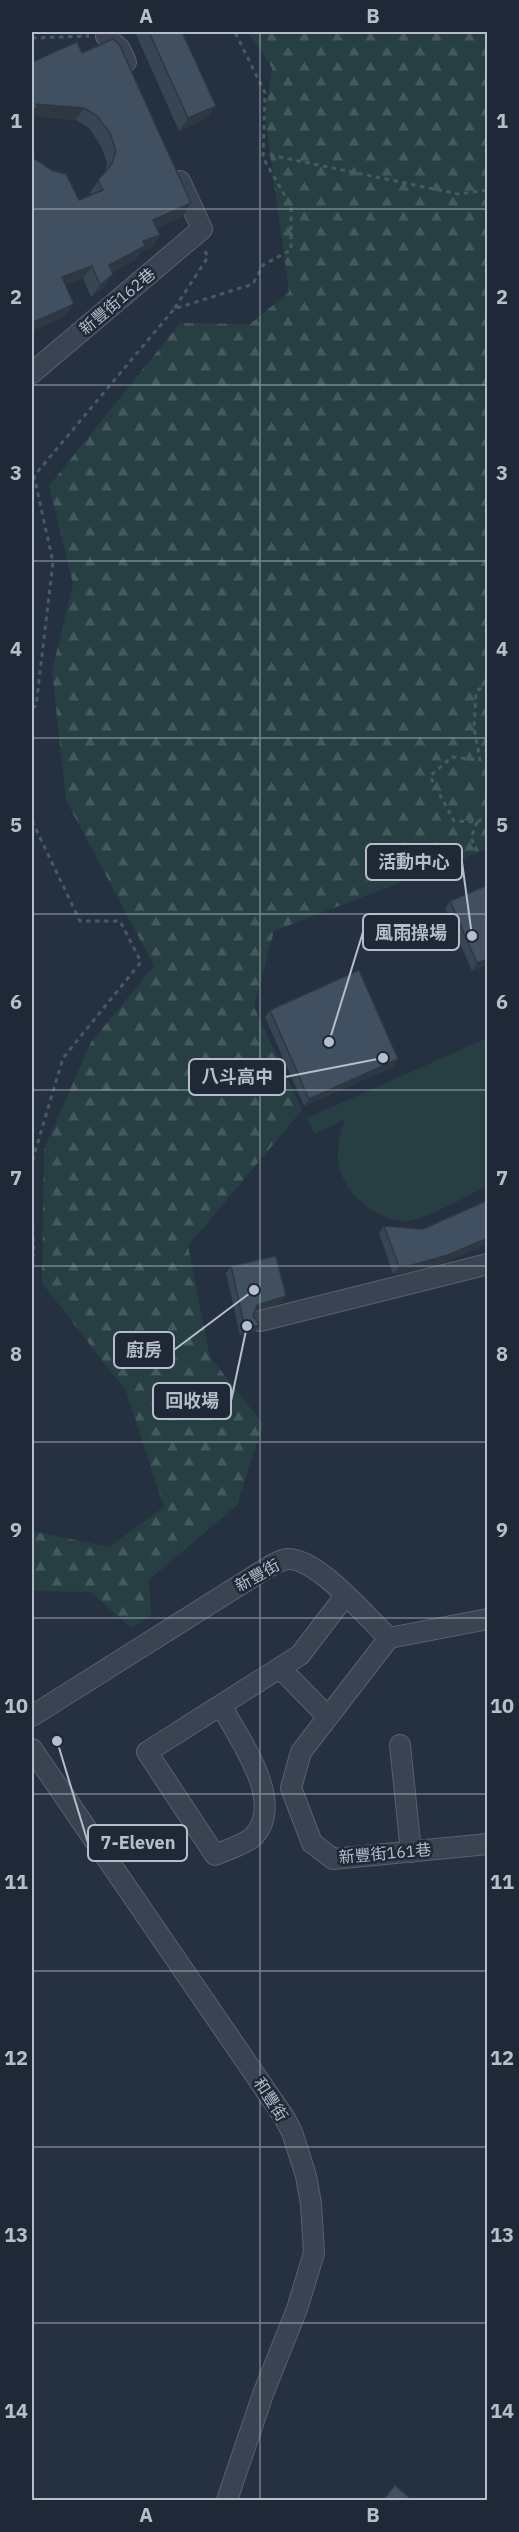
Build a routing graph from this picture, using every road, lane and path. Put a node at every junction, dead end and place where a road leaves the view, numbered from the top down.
1 (235, 32) edge
2 (106, 36) joint
3 (32, 38) edge
4 (135, 81) edge
5 (270, 155) dead end
6 (173, 166) edge
7 (488, 190) edge
8 (200, 232) junction
9 (174, 309) junction
10 (33, 366) edge
11 (488, 682) edge
12 (32, 708) edge
13 (488, 816) edge
14 (32, 821) edge
15 (477, 822) junction
16 (478, 853) dead end
17 (32, 1162) edge
18 (32, 1219) edge
19 (32, 1257) edge
20 (488, 1264) edge
21 (260, 1321) edge
22 (345, 1596) junction
23 (488, 1618) edge
24 (389, 1638) junction
25 (280, 1668) junction
26 (220, 1705) junction
27 (32, 1716) edge
28 (328, 1717) junction
29 (400, 1745) dead end
30 (32, 1749) edge
31 (488, 1844) edge
32 (411, 1852) junction
33 (227, 2500) edge

1 - 9 path
2 - 3 path
2 - 4 street
5 - 7 path
6 - 8 street
8 - 9 path
8 - 10 street, 新豐街162巷
9 - 12 path
11 - 15 path
13 - 15 path
14 - 17 path
15 - 16 path
18 - 19 path
20 - 21 street
22 - 24 street, 新豐街
22 - 25 street
22 - 27 street, 新豐街
23 - 24 street
24 - 28 street, 新豐街161巷
25 - 26 street
25 - 28 street
26 - 26 street
28 - 32 street, 新豐街161巷
29 - 32 street
30 - 33 street, 和豐街
31 - 32 street, 新豐街161巷

